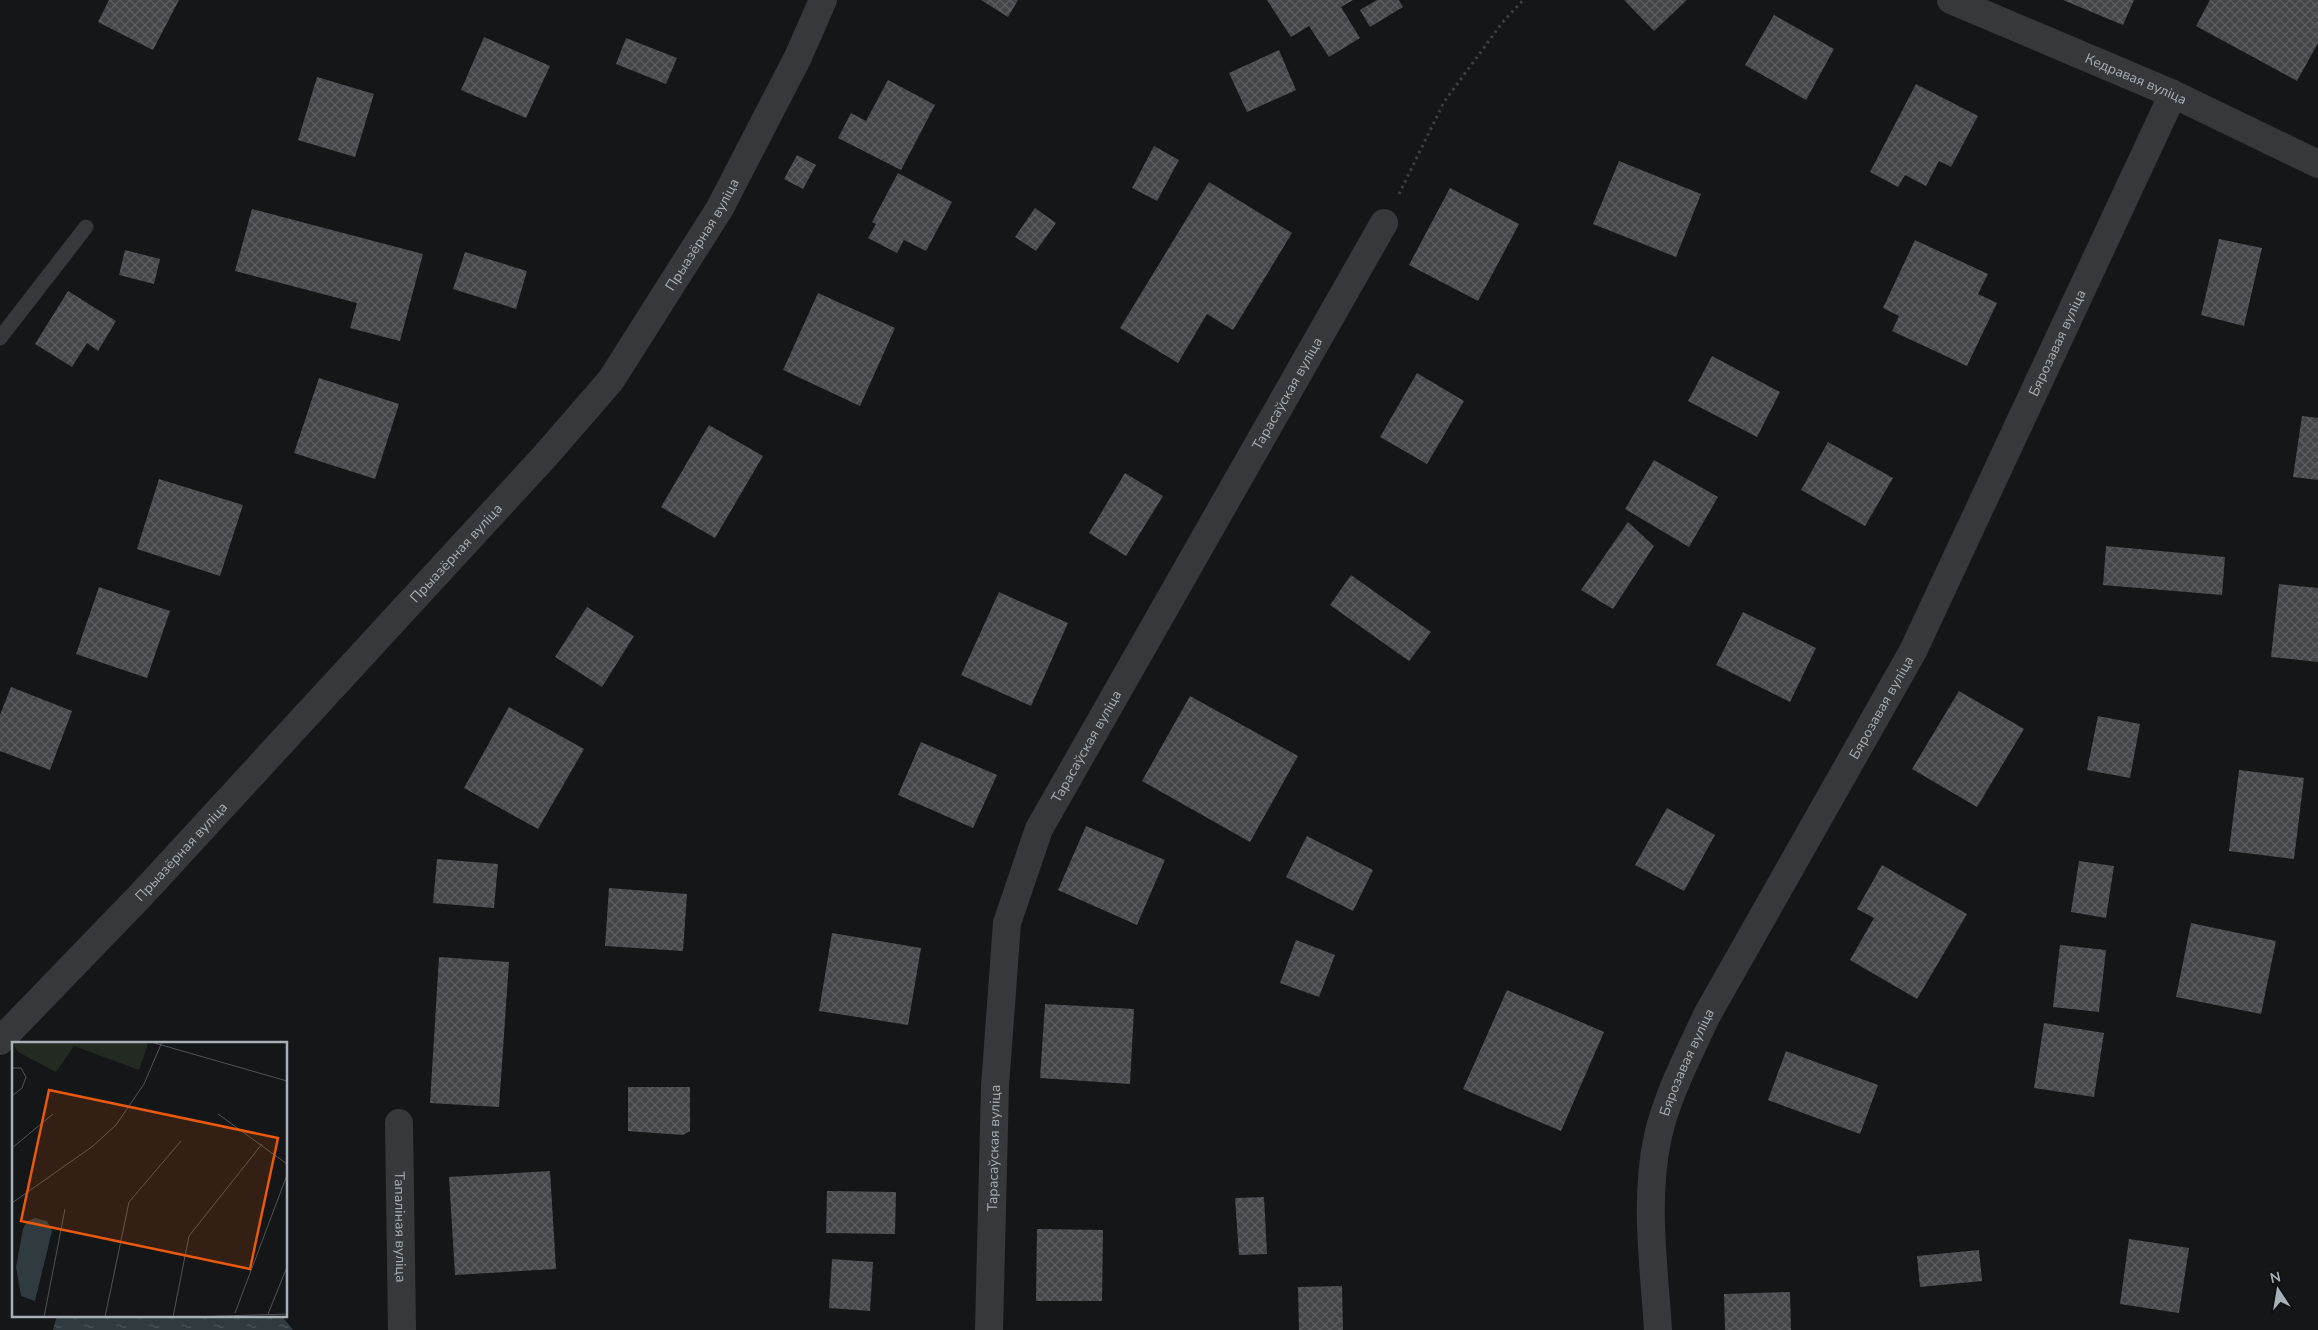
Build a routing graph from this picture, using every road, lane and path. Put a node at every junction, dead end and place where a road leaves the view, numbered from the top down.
1 (823, 0) edge
2 (1522, 0) edge
3 (1951, 0) edge
4 (2173, 94) junction
5 (2318, 164) edge
6 (1384, 223) joint
7 (86, 227) dead end
8 (0, 338) edge
9 (0, 1041) edge
10 (399, 1123) dead end
11 (402, 1330) edge
12 (989, 1330) edge
13 (1658, 1330) edge

1 - 9 street, Прыазёрная вуліца
2 - 6 path
3 - 4 street, Кедравая вуліца
4 - 5 street, Кедравая вуліца
4 - 13 street, Бярозавая вуліца
6 - 12 street, Тарасаўская вуліца
7 - 8 lane
10 - 11 street, Тапаліная вуліца

